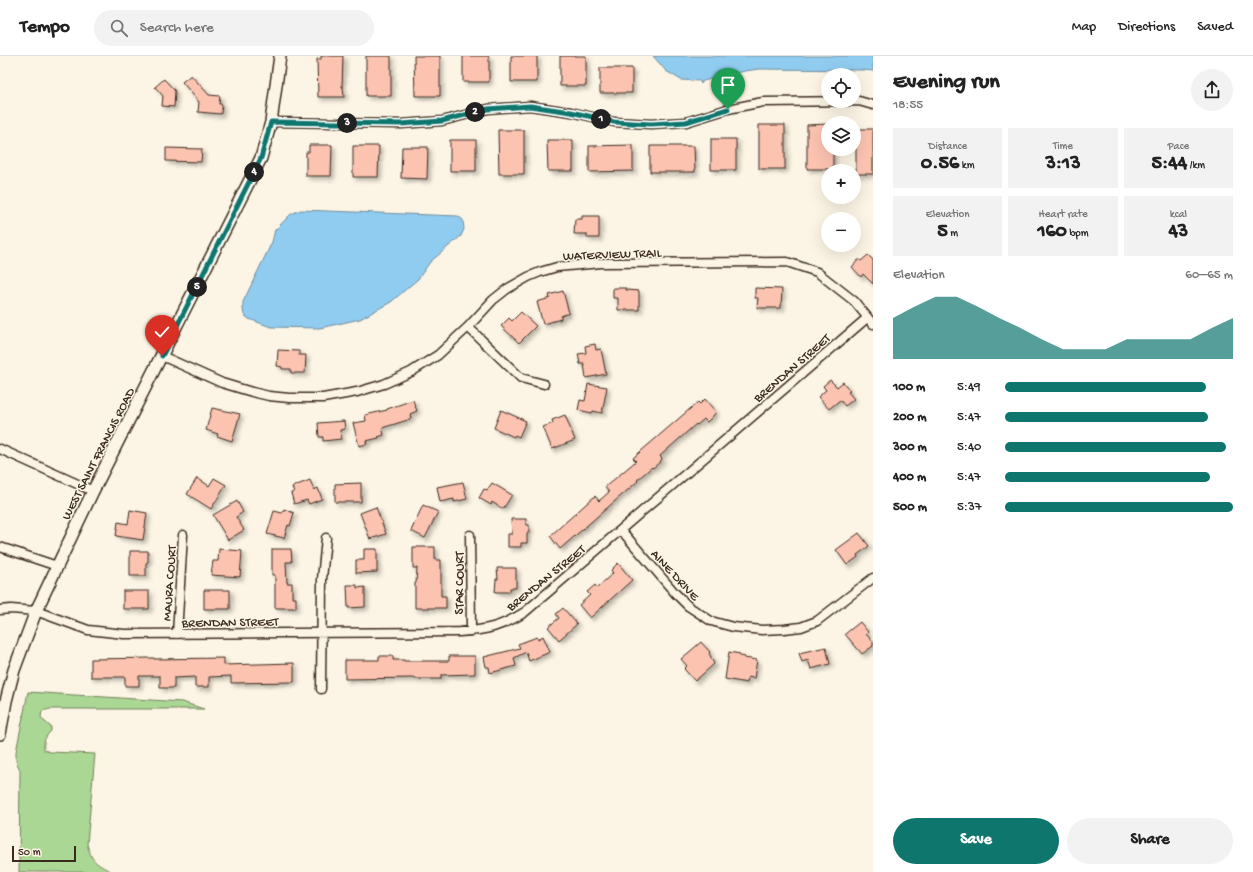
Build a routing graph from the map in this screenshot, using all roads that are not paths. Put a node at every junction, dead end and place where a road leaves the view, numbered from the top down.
1 (280, 56) edge
2 (873, 105) edge
3 (271, 122) junction
4 (867, 318) junction
5 (873, 324) edge
6 (468, 327) junction
7 (162, 356) junction
8 (544, 384) dead end
9 (0, 449) edge
10 (93, 491) junction
11 (621, 530) junction
12 (183, 535) dead end
13 (470, 535) dead end
14 (326, 538) dead end
15 (0, 547) edge
16 (57, 566) junction
17 (873, 578) edge
18 (0, 610) edge
19 (36, 610) junction
20 (471, 631) junction
21 (321, 632) junction
22 (177, 634) junction
23 (321, 689) dead end
24 (0, 734) edge

1 - 3 street, WEST SAINT FRANCIS ROAD
2 - 3 street
3 - 7 street, WEST SAINT FRANCIS ROAD
4 - 5 street, WATERVIEW TRAIL
4 - 6 street, WATERVIEW TRAIL
4 - 11 street, BRENDAN STREET
6 - 7 street, WATERVIEW TRAIL
6 - 8 street
7 - 10 street, WEST SAINT FRANCIS ROAD
9 - 10 street
10 - 16 street, WEST SAINT FRANCIS ROAD
11 - 17 street, AINE DRIVE
11 - 20 street, BRENDAN STREET
12 - 22 street, MAURA COURT
13 - 20 street, STAR COURT
14 - 21 street
15 - 16 street
16 - 19 street, WEST SAINT FRANCIS ROAD
18 - 19 street, BRENDAN STREET
19 - 22 street, BRENDAN STREET
19 - 24 street, WEST SAINT FRANCIS ROAD
20 - 21 street, BRENDAN STREET
21 - 22 street, BRENDAN STREET
21 - 23 street

